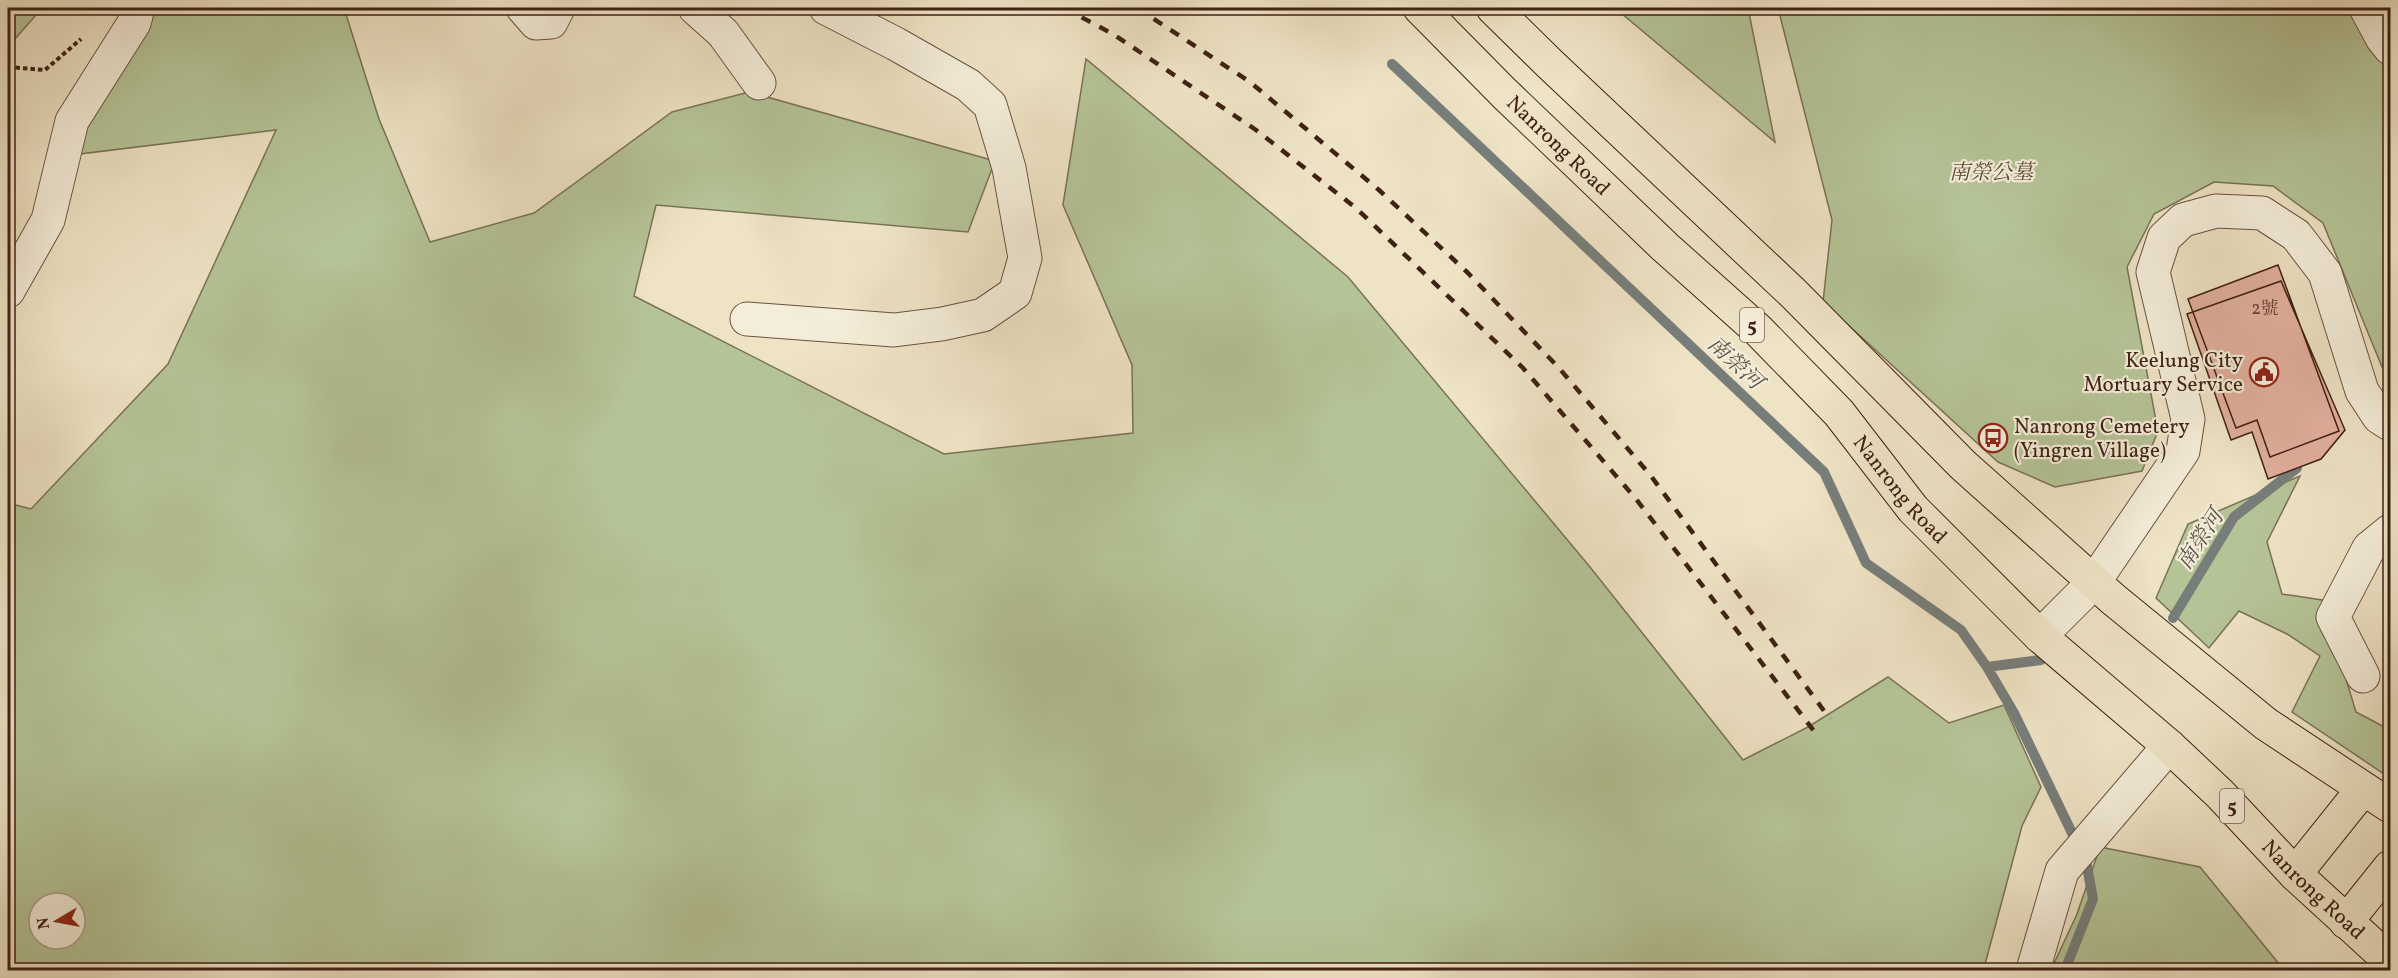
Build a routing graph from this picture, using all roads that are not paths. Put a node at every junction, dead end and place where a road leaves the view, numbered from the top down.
1 (138, 8) edge
2 (523, 8) edge
3 (558, 8) edge
4 (695, 8) edge
5 (826, 8) edge
6 (1420, 8) edge
7 (1493, 8) edge
8 (2366, 8) edge
9 (2391, 48) edge
10 (759, 83) dead end
11 (8, 291) edge
12 (747, 319) dead end
13 (2391, 424) edge
14 (2391, 531) edge
15 (2094, 582) junction
16 (2040, 636) junction
17 (2362, 676) dead end
18 (2169, 746) junction
19 (2363, 789) junction
20 (2391, 806) edge
21 (2391, 867) edge
22 (2295, 874) junction
23 (2346, 922) junction
24 (2391, 961) edge
25 (2033, 970) edge

1 - 11 street
2 - 3 street
4 - 10 street
5 - 12 street
6 - 16 main road, Nanrong Road / 5
7 - 15 main road, 5
8 - 9 street
13 - 15 street
14 - 17 street
15 - 16 street
15 - 19 main road, 5
16 - 18 main road, Nanrong Road / 5
18 - 22 main road, Nanrong Road / 5
18 - 25 street
19 - 20 main road, 5
19 - 22 main road
21 - 23 main road
22 - 23 main road, Nanrong Road / 5
23 - 24 main road, Nanrong Road / 5

